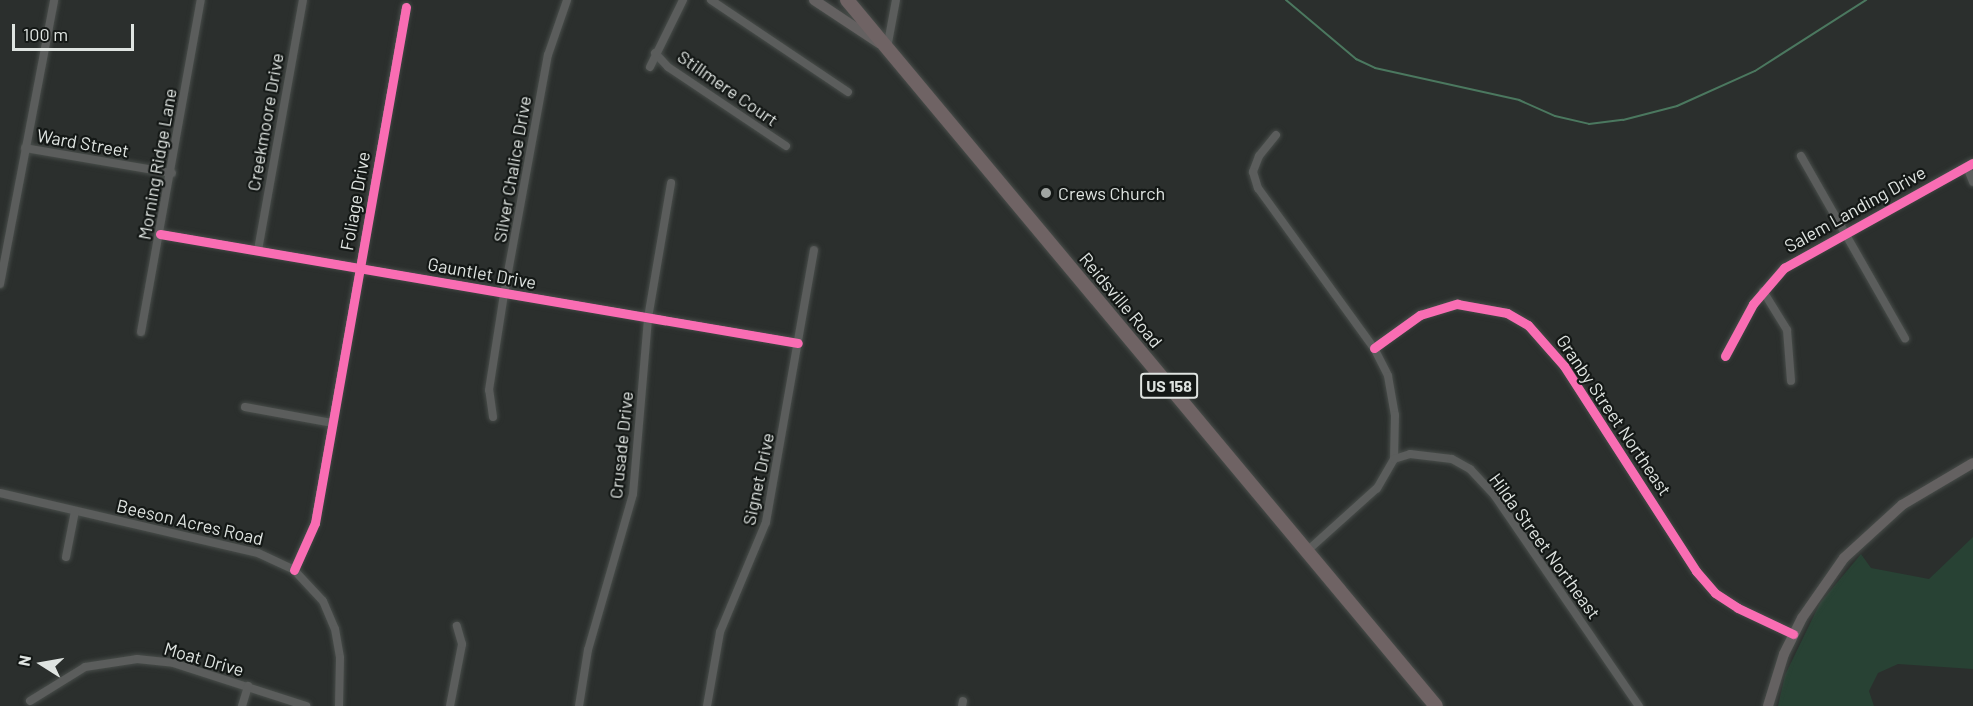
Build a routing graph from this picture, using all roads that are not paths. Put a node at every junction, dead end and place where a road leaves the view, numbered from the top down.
1 (54, 0) edge
2 (201, 0) edge
3 (303, 0) edge
4 (567, 0) edge
5 (683, 0) edge
6 (711, 0) edge
7 (814, 0) edge
8 (847, 0) edge
9 (896, 0) edge
10 (406, 7) dead end
11 (886, 48) junction
12 (655, 53) junction
13 (650, 67) dead end
14 (848, 92) dead end
15 (1276, 135) dead end
16 (786, 146) dead end
17 (25, 148) junction
18 (1801, 156) dead end
19 (1970, 165) edge
20 (172, 173) junction
21 (1973, 182) edge
22 (671, 183) dead end
23 (1843, 233) junction
24 (160, 234) junction
25 (258, 250) junction
26 (814, 250) dead end
27 (360, 268) junction
28 (0, 284) edge
29 (1763, 291) junction
30 (504, 294) junction
31 (648, 318) junction
32 (141, 332) dead end
33 (1905, 338) dead end
34 (798, 343) junction
35 (1374, 348) junction
36 (1725, 356) dead end
37 (1791, 381) dead end
38 (245, 407) dead end
39 (493, 417) dead end
40 (332, 423) junction
41 (1394, 459) junction
42 (1973, 463) edge
43 (0, 493) edge
44 (75, 511) junction
45 (1307, 551) junction
46 (66, 557) dead end
47 (294, 570) junction
48 (457, 626) dead end
49 (1793, 634) junction
50 (248, 686) junction
51 (30, 701) dead end
52 (242, 706) edge
53 (306, 706) edge
54 (339, 706) edge
55 (450, 706) edge
56 (579, 706) edge
57 (707, 706) edge
58 (1436, 706) edge
59 (1640, 706) edge
60 (1768, 706) edge

1 - 17 street
2 - 20 street, Morning Ridge Lane
3 - 25 street, Creekmoore Drive
4 - 30 street, Silver Chalice Drive
5 - 12 street
6 - 14 street
7 - 11 main road
8 - 11 highway, Reidsville Road / US 158
9 - 11 street
10 - 27 street, Foliage Drive
11 - 45 highway, Reidsville Road / US 158
12 - 13 street
12 - 16 street, Stillmere Court
15 - 35 street
17 - 20 street, Ward Street
17 - 28 street
18 - 23 street
19 - 21 street
19 - 23 street, Salem Landing Drive
20 - 24 street, Morning Ridge Lane
22 - 31 street, Crusade Drive
23 - 29 street, Salem Landing Drive
23 - 33 street
24 - 25 street, Gauntlet Drive
24 - 32 street, Morning Ridge Lane
25 - 27 street, Gauntlet Drive
26 - 34 street, Signet Drive
27 - 30 street, Gauntlet Drive
27 - 40 street, Foliage Drive
29 - 36 street, Salem Landing Drive
29 - 37 street
30 - 31 street, Gauntlet Drive
30 - 39 street, Silver Chalice Drive
31 - 34 street, Gauntlet Drive
31 - 56 street, Crusade Drive
34 - 57 street, Signet Drive
35 - 41 street
35 - 49 street, Granby Street Northeast
38 - 40 street
40 - 47 street, Foliage Drive
41 - 45 street
41 - 59 street, Hilda Street Northeast
42 - 49 main road
43 - 44 street, Beeson Acres Road
44 - 46 street
44 - 47 street, Beeson Acres Road
45 - 58 highway, Reidsville Road / US 158
47 - 54 street, Beeson Acres Road
48 - 55 street
49 - 60 main road
50 - 51 street, Moat Drive
50 - 52 street
50 - 53 street, Moat Drive

